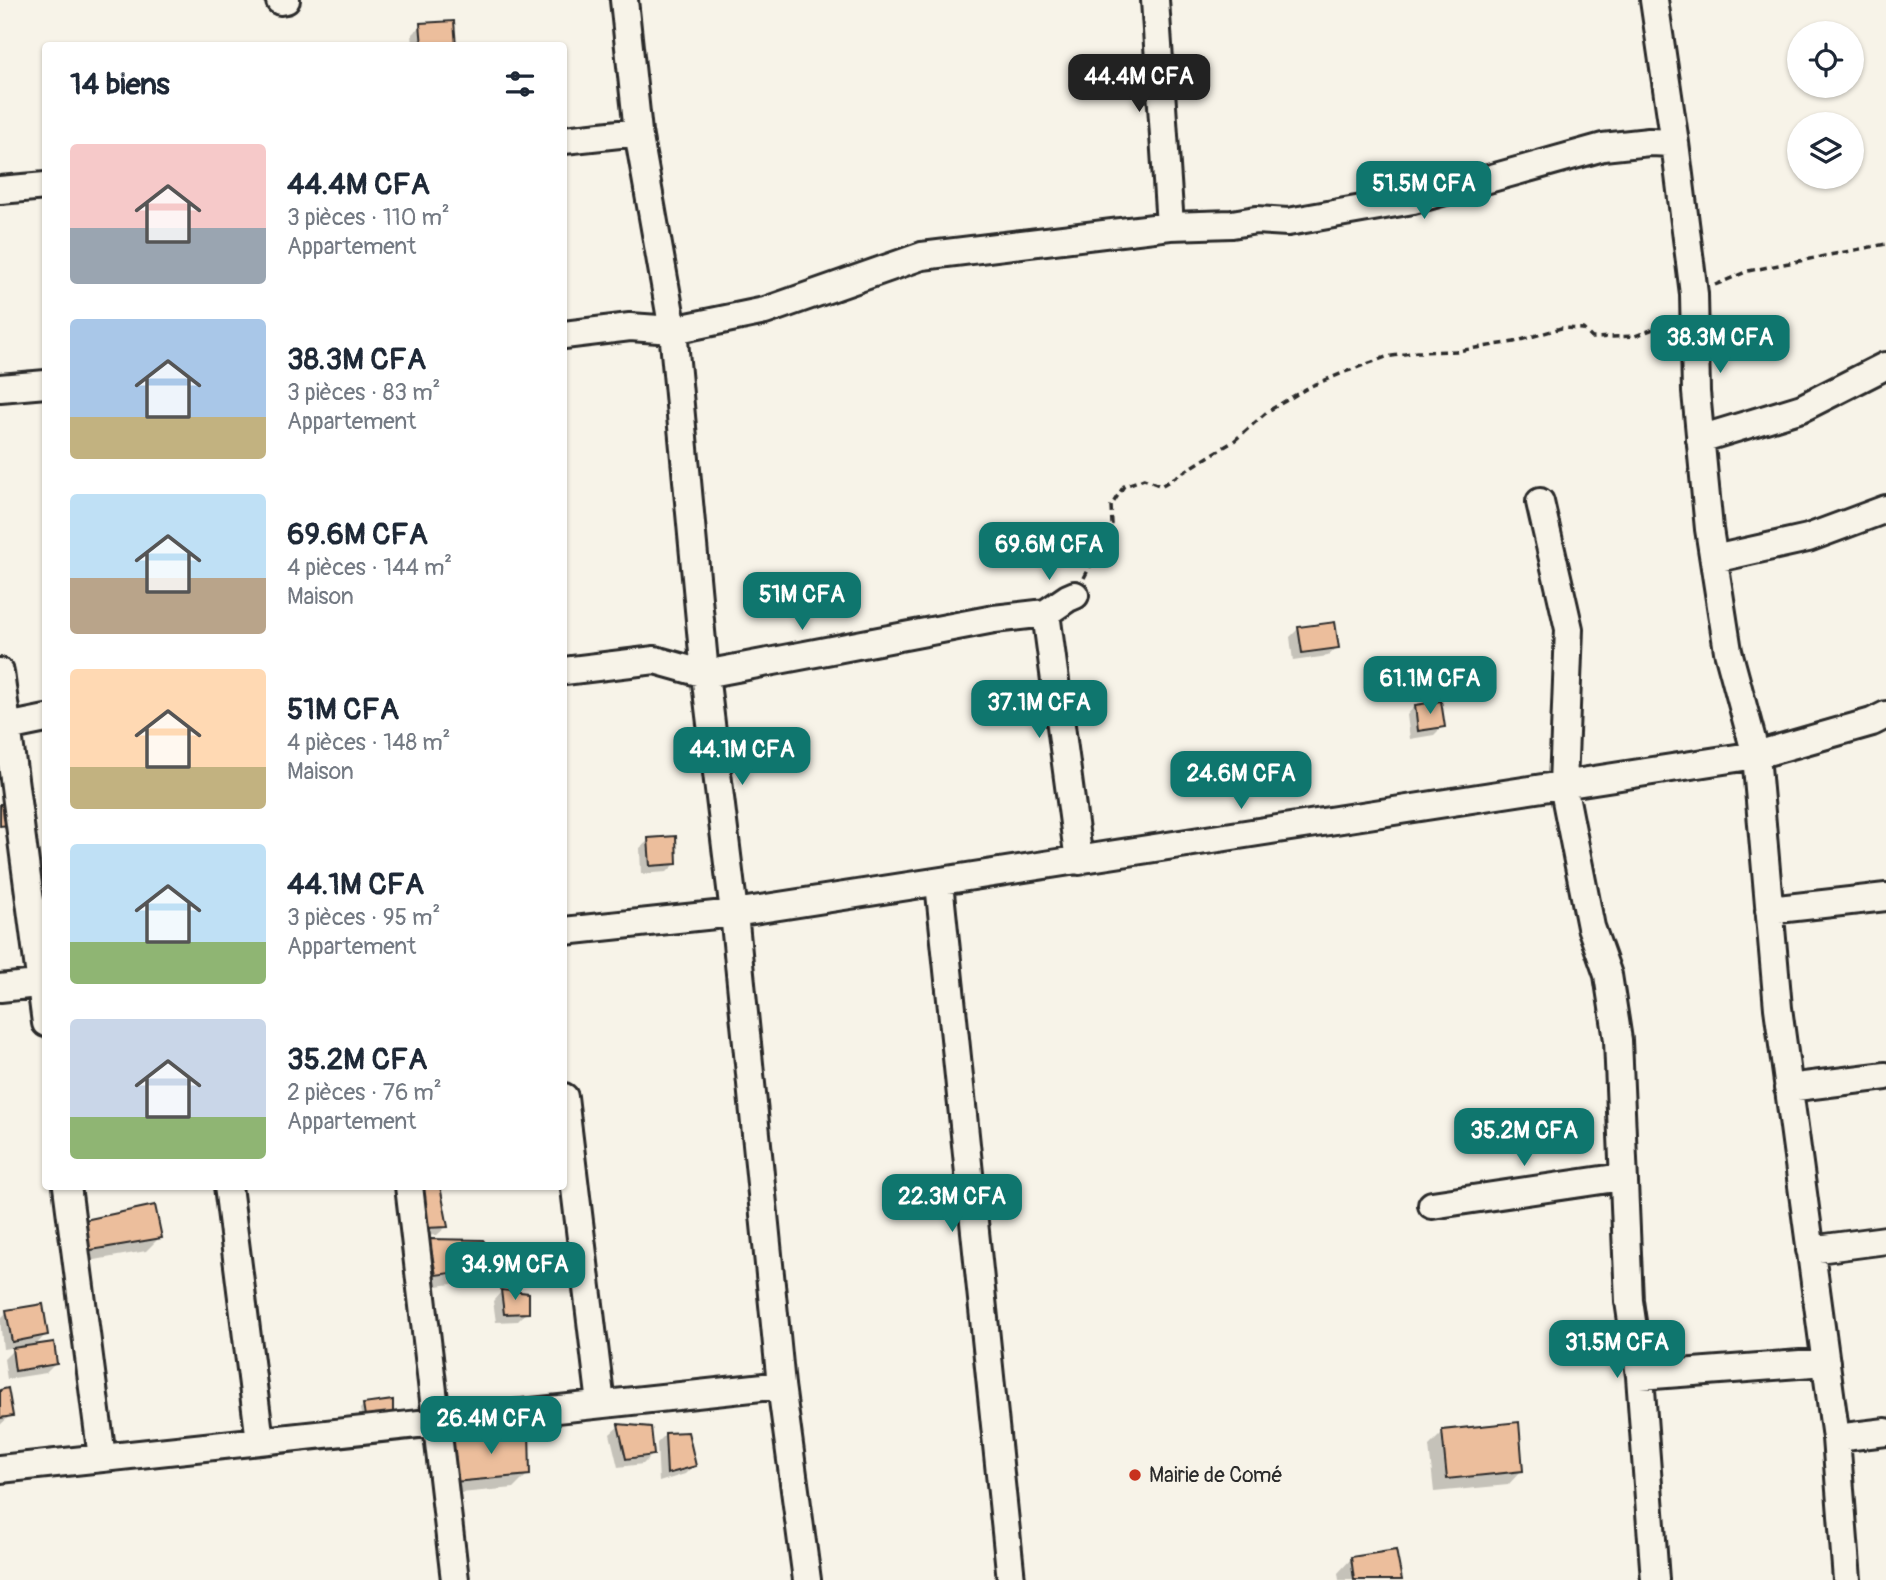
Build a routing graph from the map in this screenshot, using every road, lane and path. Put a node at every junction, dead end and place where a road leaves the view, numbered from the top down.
1 (286, 0) edge
2 (624, 0) edge
3 (1155, 0) edge
4 (1654, 0) edge
5 (280, 1) edge
6 (638, 132) junction
7 (567, 140) edge
8 (1675, 143) junction
9 (42, 186) edge
10 (0, 190) edge
11 (1170, 226) junction
12 (1886, 244) edge
13 (1695, 303) junction
14 (673, 330) junction
15 (567, 335) edge
16 (1885, 366) edge
17 (42, 384) edge
18 (0, 388) edge
19 (1700, 439) junction
20 (1539, 502) dead end
21 (1886, 509) edge
22 (1714, 559) junction
23 (1075, 595) joint
24 (1046, 613) junction
25 (567, 671) edge
26 (0, 672) edge
27 (705, 674) junction
28 (1886, 715) edge
29 (42, 720) edge
30 (7, 727) junction
31 (1756, 755) junction
32 (1563, 785) junction
33 (1079, 861) junction
34 (939, 883) junction
35 (1886, 897) edge
36 (1769, 910) junction
37 (734, 913) junction
38 (567, 931) edge
39 (42, 977) edge
40 (42, 984) edge
41 (0, 988) edge
42 (1886, 1076) edge
43 (1788, 1088) junction
44 (567, 1122) edge
45 (1622, 1177) junction
46 (68, 1190) edge
47 (229, 1190) edge
48 (409, 1190) edge
49 (1432, 1205) dead end
50 (1886, 1240) edge
51 (1810, 1250) junction
52 (1826, 1362) junction
53 (1640, 1376) junction
54 (781, 1385) junction
55 (601, 1404) junction
56 (436, 1422) junction
57 (1886, 1432) edge
58 (1836, 1438) junction
59 (260, 1441) junction
60 (102, 1458) junction
61 (0, 1469) edge
62 (455, 1580) edge
63 (807, 1580) edge
64 (1011, 1580) edge
65 (1656, 1580) edge
66 (1847, 1580) edge

1 - 5 street
2 - 6 street
3 - 11 street
4 - 8 street
6 - 7 street
6 - 14 street
8 - 11 street
8 - 13 street
9 - 10 street
11 - 14 street
12 - 13 path
13 - 19 street
13 - 23 path
14 - 15 street
14 - 27 street
16 - 19 street
17 - 18 street
19 - 22 street
20 - 32 street
21 - 22 street
22 - 31 street
23 - 24 street
24 - 27 street
24 - 33 street
25 - 27 street
26 - 30 street
27 - 37 street
28 - 31 street
29 - 30 street
30 - 39 street
31 - 32 street
31 - 36 street
32 - 33 street
32 - 45 street
33 - 34 street
34 - 37 street
34 - 64 street
35 - 36 street
36 - 43 street
37 - 38 street
37 - 54 street
40 - 41 street
42 - 43 street
43 - 51 street
44 - 55 street
45 - 49 street
45 - 53 street
46 - 60 street
47 - 59 street
48 - 56 street
50 - 51 street
51 - 52 street
52 - 53 street
52 - 58 street
53 - 65 street
54 - 55 street
54 - 63 street
55 - 56 street
56 - 59 street
56 - 62 street
57 - 58 street
58 - 66 street
59 - 60 street
60 - 61 street

